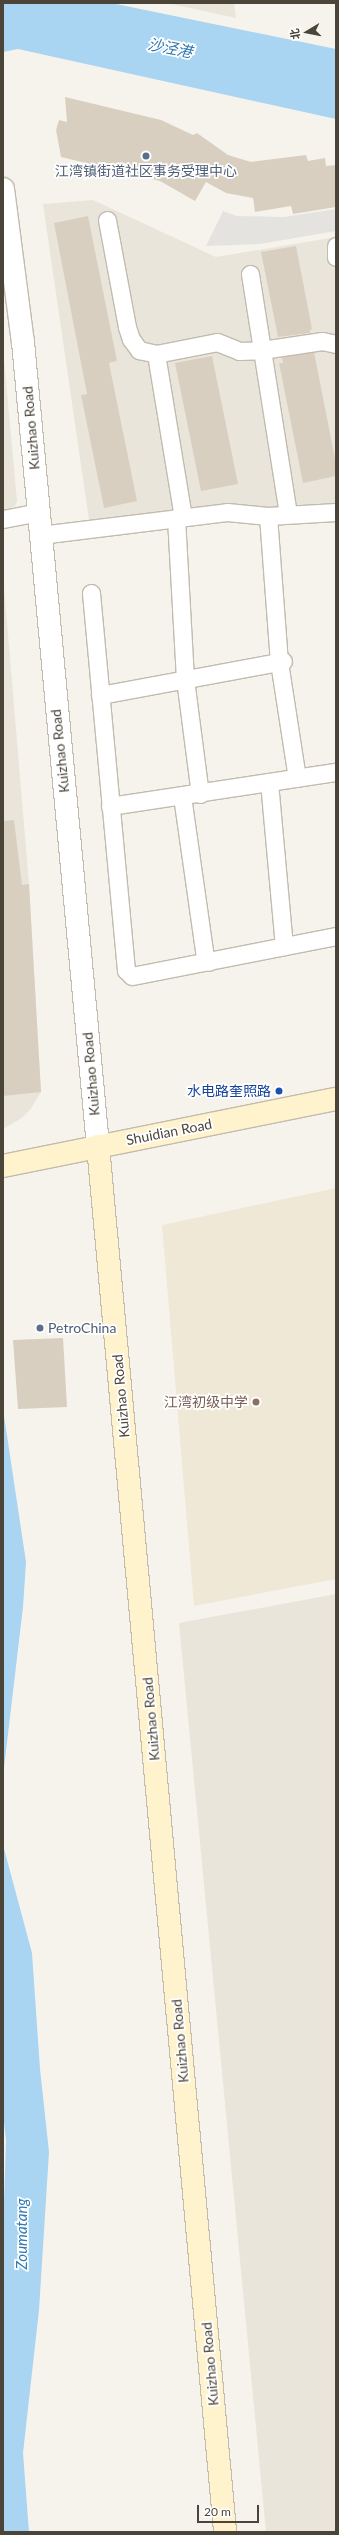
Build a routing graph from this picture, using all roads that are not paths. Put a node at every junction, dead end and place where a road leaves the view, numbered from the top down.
1 (3, 189) edge
2 (107, 220) dead end
3 (336, 246) edge
4 (336, 257) edge
5 (250, 274) dead end
6 (336, 344) edge
7 (262, 350) junction
8 (156, 354) junction
9 (38, 512) junction
10 (336, 512) edge
11 (288, 514) junction
12 (268, 516) junction
13 (179, 518) junction
14 (3, 519) edge
15 (40, 534) junction
16 (91, 593) dead end
17 (281, 661) junction
18 (185, 679) junction
19 (100, 695) junction
20 (336, 772) edge
21 (297, 778) junction
22 (269, 782) junction
23 (200, 794) junction
24 (182, 796) junction
25 (110, 806) junction
26 (336, 936) edge
27 (284, 946) junction
28 (209, 962) junction
29 (336, 1099) edge
30 (98, 1146) junction
31 (3, 1166) edge
32 (225, 2532) edge

1 - 9 street, Kuizhao Road
2 - 8 street
3 - 4 street
5 - 7 street
6 - 7 street
7 - 8 street
7 - 11 street
8 - 13 street
9 - 14 street
9 - 15 street, Kuizhao Road
10 - 11 street
11 - 12 street
12 - 13 street
12 - 17 street
13 - 15 street
13 - 18 street
15 - 30 street, Kuizhao Road
16 - 19 street
17 - 18 street
17 - 21 street
18 - 19 street
18 - 23 street
19 - 25 street
20 - 21 street
21 - 22 street
22 - 23 street
22 - 27 street
23 - 24 street
24 - 25 street
24 - 28 street
25 - 28 street
26 - 27 street
27 - 28 street
29 - 30 main road, Shuidian Road
30 - 31 main road, Shuidian Road
30 - 32 main road, Kuizhao Road

